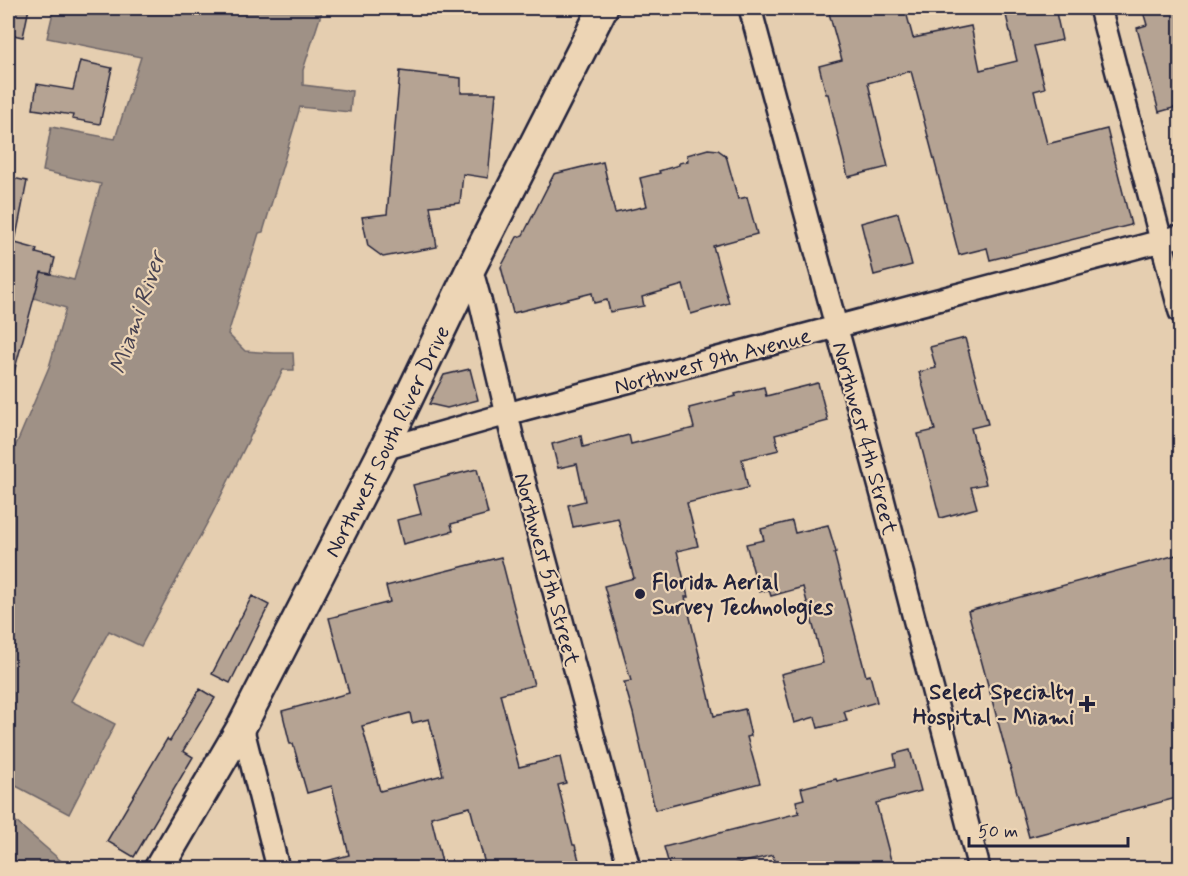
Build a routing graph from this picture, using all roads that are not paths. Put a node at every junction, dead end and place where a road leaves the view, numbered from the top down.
1 (603, 8) edge
2 (750, 8) edge
3 (1100, 8) edge
4 (1171, 239) edge
5 (471, 268) junction
6 (1180, 312) edge
7 (836, 327) junction
8 (507, 414) junction
9 (384, 449) junction
10 (242, 726) junction
11 (159, 868) edge
12 (278, 868) edge
13 (629, 868) edge
14 (980, 868) edge

1 - 5 main road, Northwest South River Drive
2 - 7 street, Northwest 4th Street
3 - 4 street
4 - 6 street
4 - 7 street, Northwest 9th Avenue
5 - 8 street, Northwest 5th Street
5 - 9 main road, Northwest South River Drive
7 - 8 street, Northwest 9th Avenue
7 - 14 street, Northwest 4th Street
8 - 9 street, Northwest 9th Avenue
8 - 13 street, Northwest 5th Street
9 - 10 main road, Northwest South River Drive
10 - 11 main road, Northwest South River Drive
10 - 12 street

